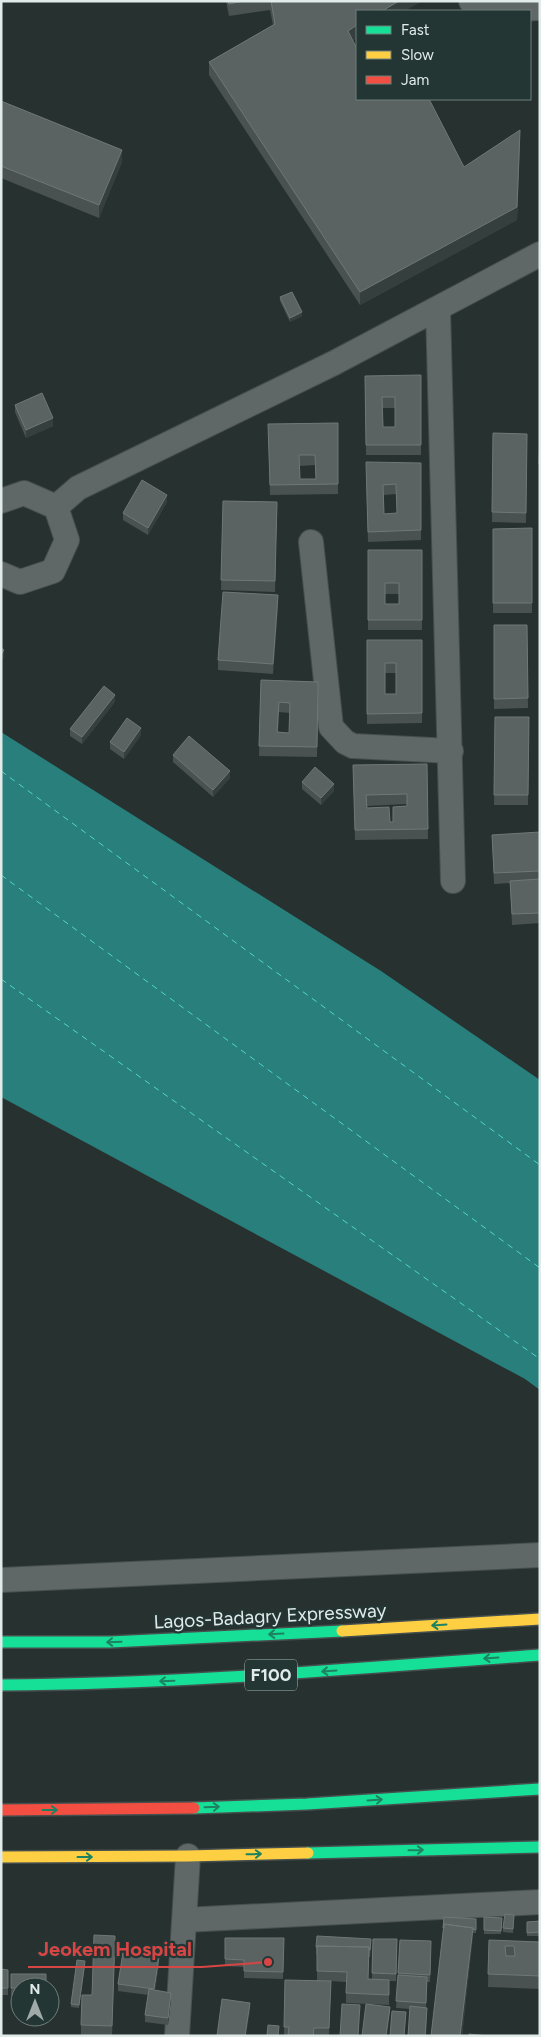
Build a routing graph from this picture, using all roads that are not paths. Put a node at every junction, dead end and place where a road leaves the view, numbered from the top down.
1 (472, 1) edge
2 (540, 8) edge
3 (540, 254) edge
4 (438, 309) junction
5 (1, 501) edge
6 (56, 507) junction
7 (311, 542) dead end
8 (1, 574) edge
9 (451, 750) junction
10 (453, 881) dead end
11 (540, 1555) edge
12 (1, 1580) edge
13 (540, 1619) edge
14 (1, 1642) edge
15 (540, 1655) edge
16 (1, 1685) edge
17 (540, 1789) edge
18 (1, 1810) edge
19 (540, 1847) edge
20 (188, 1856) junction
21 (1, 1857) edge
22 (540, 1902) edge
23 (184, 1920) junction
24 (176, 2036) edge

1 - 2 street
3 - 4 street
4 - 6 street
4 - 9 street
5 - 6 street
6 - 8 street
7 - 9 street
9 - 10 street
11 - 12 street
13 -> 14 main road, Lagos-Badagry Expressway
15 -> 16 main road, F100
18 -> 17 main road
20 -> 19 main road
21 -> 20 main road
20 - 23 street
22 - 23 street
23 - 24 street

